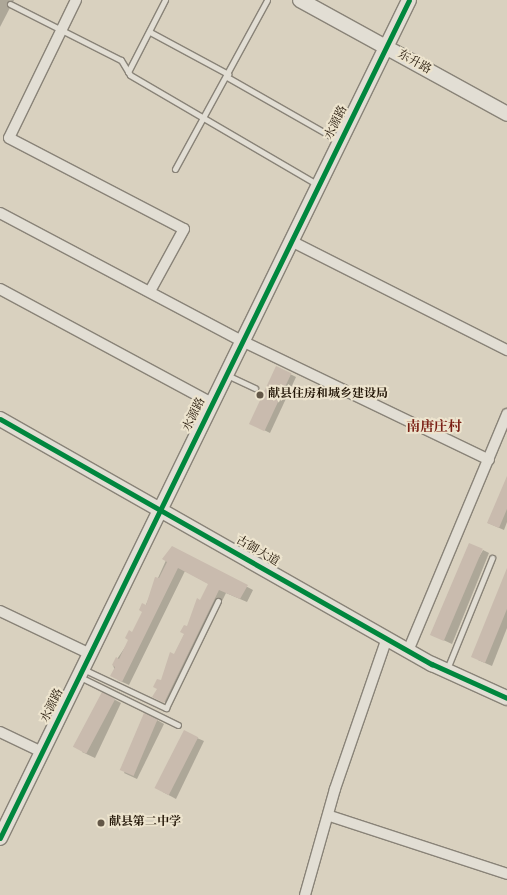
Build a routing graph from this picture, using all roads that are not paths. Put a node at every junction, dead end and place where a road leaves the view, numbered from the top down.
1 (76, 0) edge
2 (165, 0) edge
3 (267, 0) edge
4 (300, 0) edge
5 (409, 0) edge
6 (10, 4) dead end
7 (62, 29) junction
8 (150, 32) junction
9 (386, 47) junction
10 (128, 72) junction
11 (228, 76) junction
12 (507, 114) edge
13 (204, 118) junction
14 (340, 141) junction
15 (175, 169) dead end
16 (318, 185) junction
17 (0, 213) edge
18 (292, 240) junction
19 (0, 290) edge
20 (150, 291) junction
21 (242, 341) junction
22 (507, 350) edge
23 (226, 374) junction
24 (255, 388) dead end
25 (212, 403) junction
26 (507, 414) edge
27 (0, 419) edge
28 (489, 460) junction
29 (161, 509) junction
30 (492, 558) dead end
31 (218, 601) dead end
32 (0, 610) edge
33 (387, 638) junction
34 (408, 651) junction
35 (90, 654) junction
36 (81, 672) junction
37 (446, 672) junction
38 (507, 698) edge
39 (178, 725) dead end
40 (0, 732) edge
41 (42, 752) junction
42 (330, 816) junction
43 (0, 838) edge
44 (507, 874) edge
45 (305, 895) edge

1 - 7 street
2 - 8 lane
3 - 11 lane
4 - 9 street, 东升路
5 - 9 street, 水源路
6 - 7 lane
7 - 10 lane
7 - 20 street
8 - 10 lane
8 - 11 lane
9 - 12 street, 东升路
9 - 14 street, 水源路
10 - 13 lane
11 - 13 lane
11 - 14 lane
13 - 15 lane
13 - 16 lane
14 - 16 street, 水源路
16 - 18 street, 水源路
17 - 20 street
18 - 21 street, 水源路
18 - 22 street
19 - 25 street
20 - 21 street
21 - 23 street, 水源路
21 - 28 street
23 - 24 lane
23 - 25 street, 水源路
25 - 29 street, 水源路
26 - 28 street
27 - 29 street, 古御大道
28 - 34 street
29 - 33 street, 古御大道
29 - 35 street, 水源路
30 - 37 lane
31 - 36 lane
32 - 35 street
33 - 34 street, 古御大道
33 - 42 street
34 - 37 street, 古御大道
35 - 36 street, 水源路
36 - 39 lane
36 - 41 street, 水源路
37 - 38 street, 古御大道
40 - 41 street
41 - 43 street, 水源路
42 - 44 street
42 - 45 street

